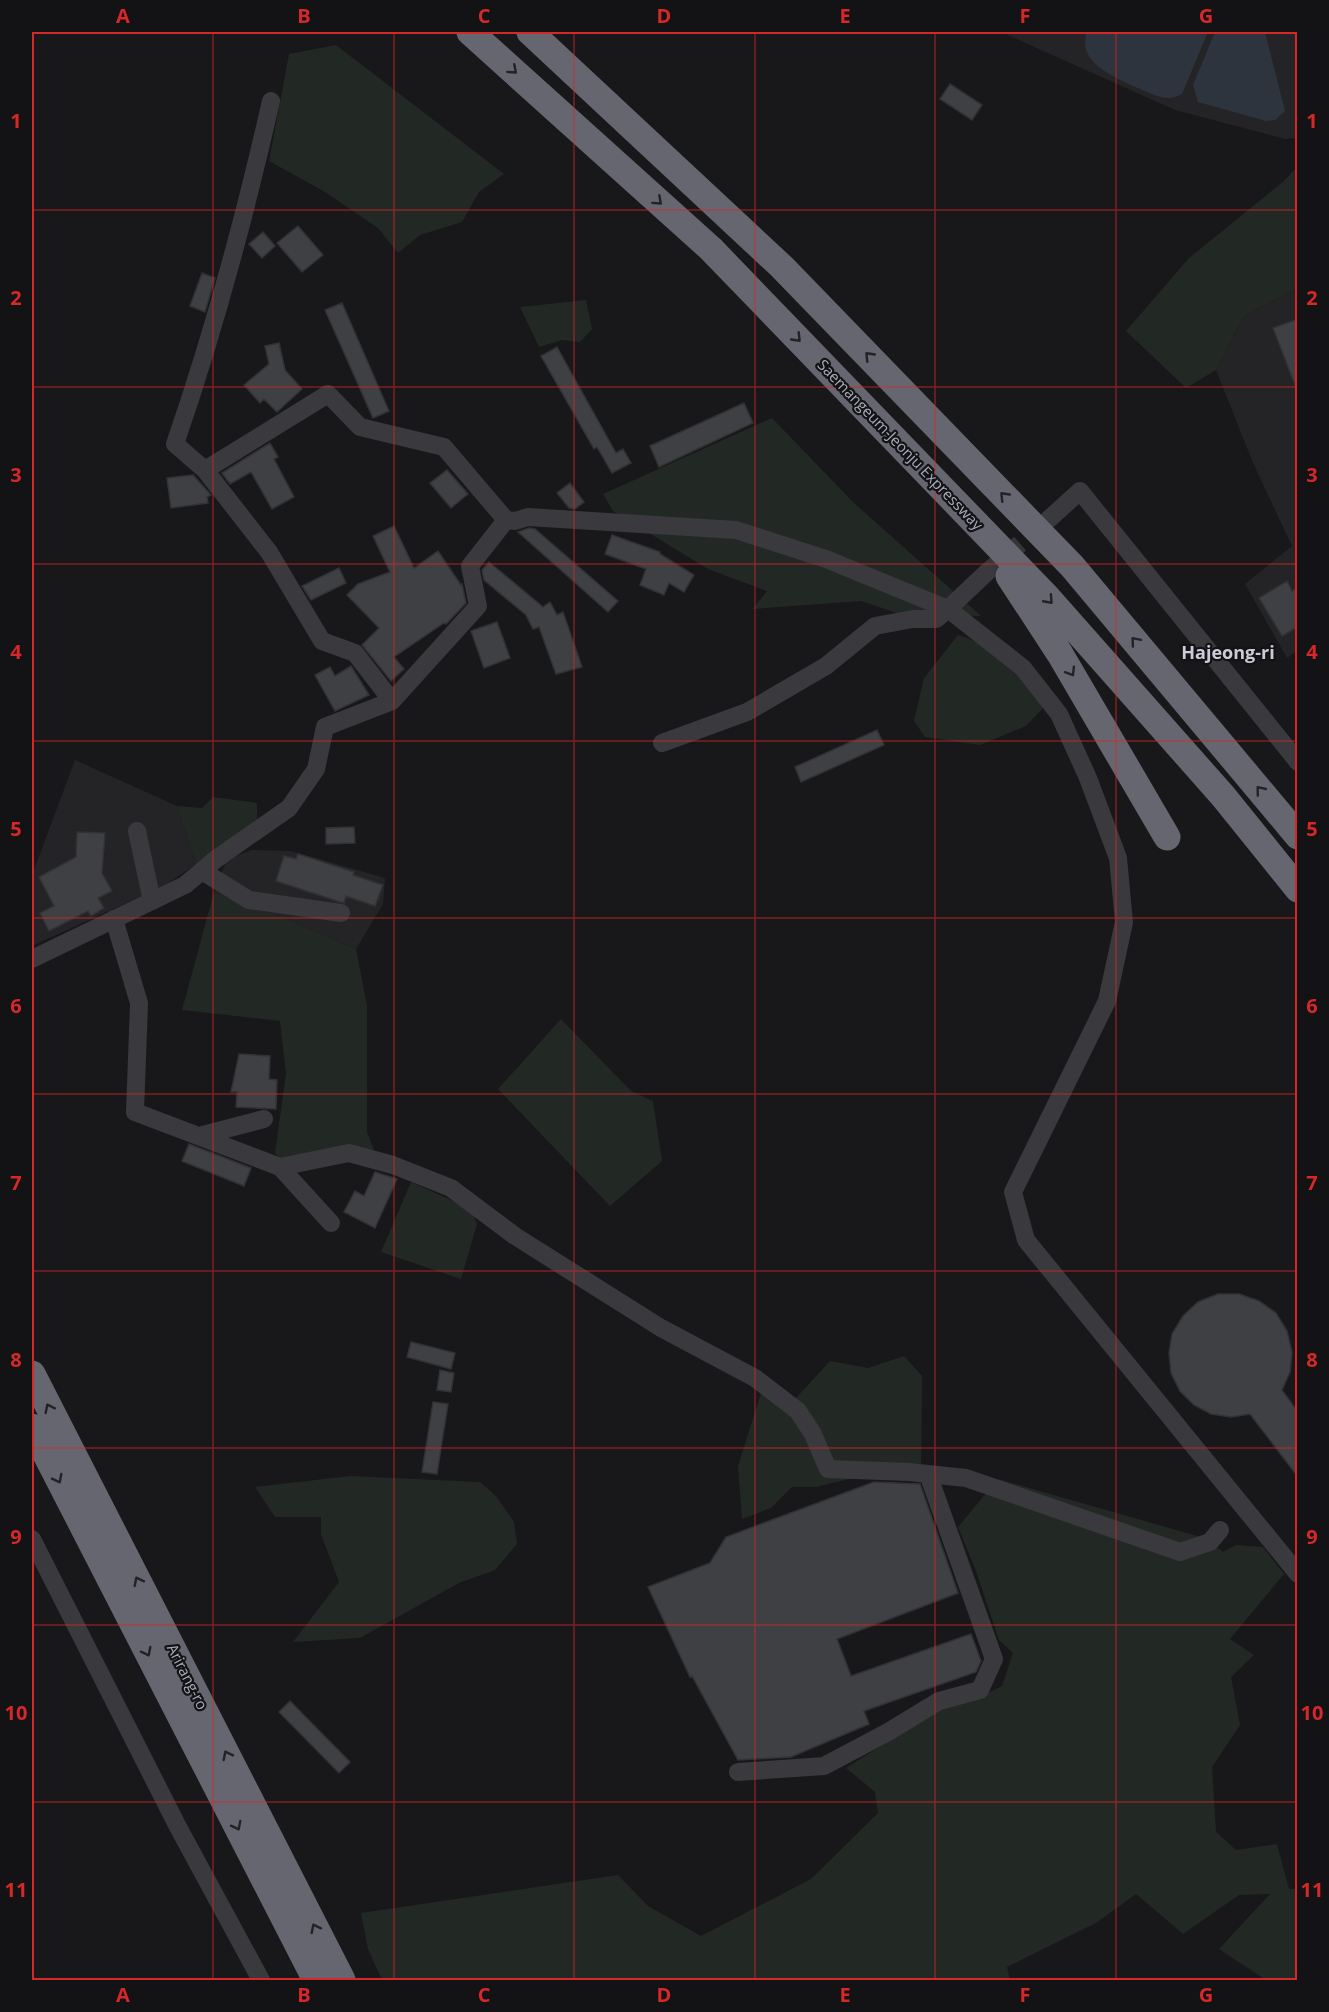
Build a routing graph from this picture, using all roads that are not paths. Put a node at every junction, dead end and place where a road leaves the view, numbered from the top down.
1 (470, 32) edge
2 (530, 32) edge
3 (271, 100) dead end
4 (205, 470) junction
5 (970, 518) junction
6 (1049, 519) tunnel mouth
7 (506, 520) junction
8 (986, 573) tunnel mouth
9 (948, 609) junction
10 (392, 701) junction
11 (662, 743) dead end
12 (1298, 762) edge
13 (137, 831) dead end
14 (1298, 836) edge
15 (1167, 837) dead end
16 (202, 871) junction
17 (1298, 889) edge
18 (152, 901) junction
19 (341, 913) dead end
20 (114, 920) junction
21 (32, 959) edge
22 (264, 1119) dead end
23 (199, 1136) junction
24 (280, 1167) junction
25 (331, 1223) dead end
26 (32, 1374) edge
27 (32, 1427) edge
28 (928, 1474) junction
29 (1220, 1530) dead end
30 (32, 1539) edge
31 (1298, 1574) edge
32 (738, 1772) dead end
33 (261, 1980) edge
34 (316, 1980) edge
35 (342, 1980) edge

1 -> 5 highway, Saemangeum-Jeonju Expressway
14 -> 2 highway
3 - 4 street
4 - 7 street
4 - 10 street
5 -> 15 highway
5 -> 17 highway, Saemangeum-Jeonju Expressway
6 - 12 street
7 - 9 street
7 - 10 street
8 - 9 street
9 - 11 street
9 - 31 street
10 - 16 street
13 - 18 street
16 - 18 street
16 - 19 street
18 - 20 street
20 - 21 street
20 - 23 street
22 - 23 street
23 - 24 street
24 - 25 street
24 - 28 street
35 -> 26 highway, Arirang-ro
27 -> 34 highway, Arirang-ro
28 - 29 street
28 - 32 street
30 - 33 street

